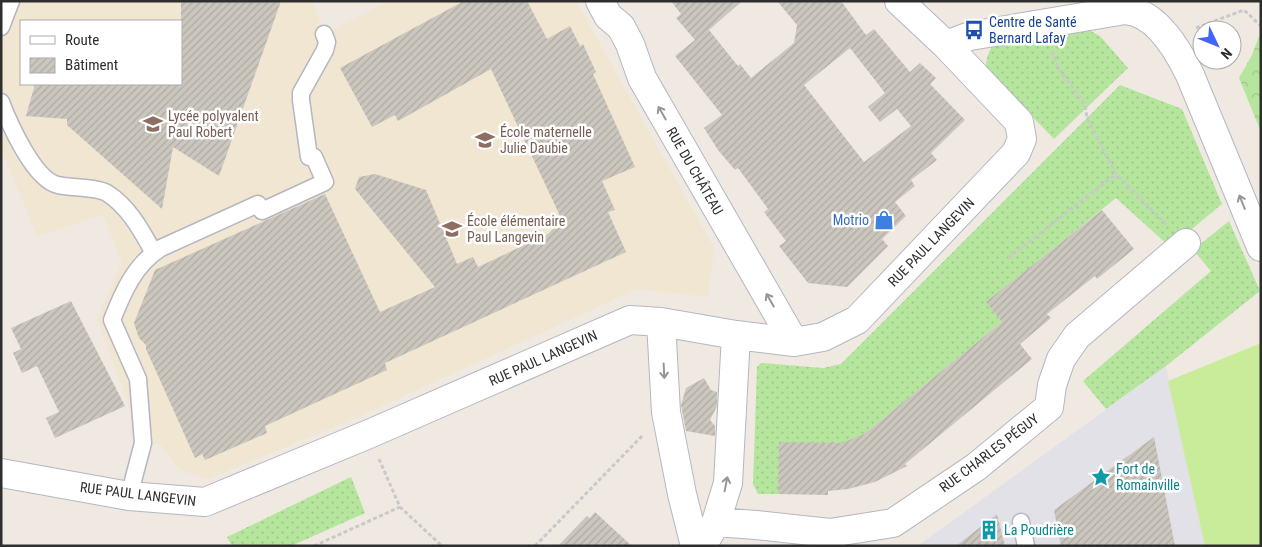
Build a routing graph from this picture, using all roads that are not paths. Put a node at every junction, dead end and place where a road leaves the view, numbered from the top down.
1 (11, 1) edge
2 (600, 1) edge
3 (899, 1) edge
4 (1140, 6) edge
5 (1, 27) edge
6 (324, 34) dead end
7 (946, 45) junction
8 (1, 102) edge
9 (1186, 243) road end
10 (1261, 247) edge
11 (154, 253) junction
12 (661, 322) junction
13 (736, 335) junction
14 (794, 342) junction
15 (1, 473) edge
16 (129, 496) junction
17 (716, 522) junction
18 (1021, 522) dead end
19 (696, 546) edge
20 (703, 546) edge
21 (1026, 546) edge

1 - 5 lane
14 -> 2 street, RUE DU CHÂTEAU
3 - 7 street
4 - 7 street
10 -> 4 street
6 - 11 lane
7 - 14 street, RUE PAUL LANGEVIN
8 - 11 lane
9 - 17 street, RUE CHARLES PÉGUY
11 - 16 lane
12 - 13 street, RUE PAUL LANGEVIN
12 - 16 street, RUE PAUL LANGEVIN
12 -> 19 street
13 - 14 street, RUE PAUL LANGEVIN
17 -> 13 street
15 - 16 street, RUE PAUL LANGEVIN
17 - 20 street
18 - 21 lane

